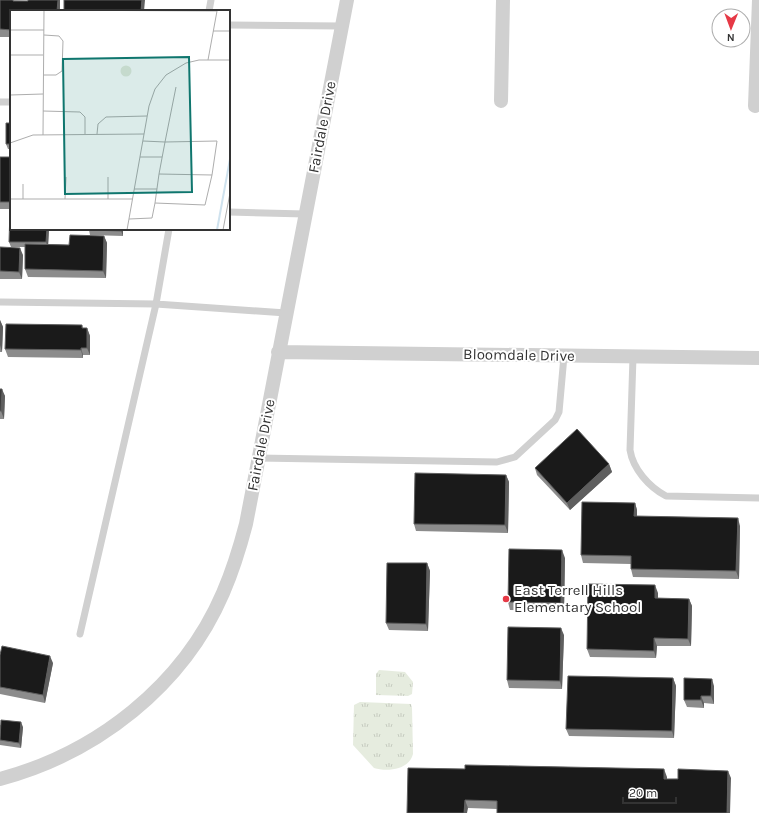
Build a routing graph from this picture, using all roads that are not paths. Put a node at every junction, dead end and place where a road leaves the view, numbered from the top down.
1 (211, 0) edge
2 (347, 0) edge
3 (502, 0) edge
4 (759, 0) edge
5 (209, 10) edge
6 (230, 25) edge
7 (342, 26) junction
8 (501, 101) dead end
9 (755, 106) dead end
10 (230, 212) edge
11 (305, 214) junction
12 (169, 230) edge
13 (0, 302) edge
14 (156, 304) junction
15 (286, 313) junction
16 (278, 352) junction
17 (564, 356) junction
18 (632, 357) junction
19 (759, 358) edge
20 (258, 458) junction
21 (759, 498) edge
22 (80, 634) dead end
23 (0, 779) edge

1 - 5 lane
2 - 7 street, Fairdale Drive
3 - 8 street
4 - 9 street
6 - 7 lane
7 - 11 street, Fairdale Drive
10 - 11 lane
11 - 15 street, Fairdale Drive
12 - 14 lane
13 - 14 lane
14 - 15 lane
14 - 22 lane
15 - 16 street, Fairdale Drive
16 - 17 street, Bloomdale Drive
16 - 20 street, Fairdale Drive
17 - 18 street, Bloomdale Drive
17 - 20 lane
18 - 19 street, Bloomdale Drive
18 - 21 lane
20 - 23 street, Fairdale Drive

